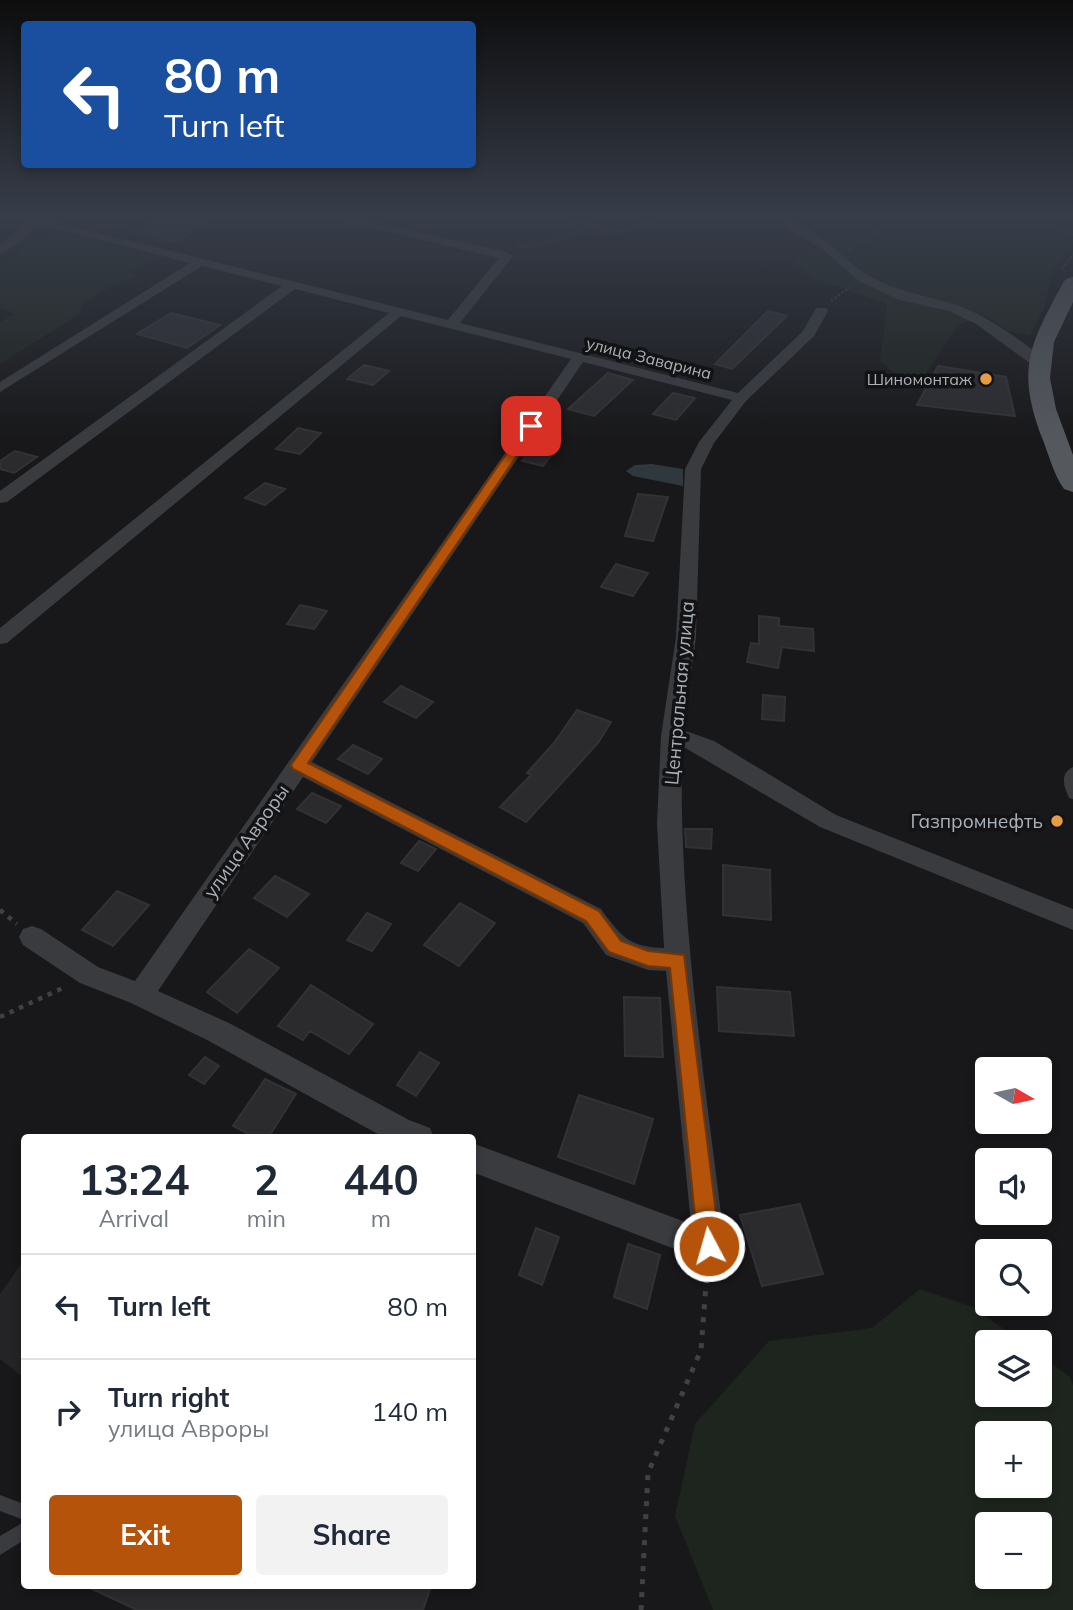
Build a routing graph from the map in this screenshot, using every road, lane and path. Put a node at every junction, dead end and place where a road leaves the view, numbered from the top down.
1 (153, 291) edge
2 (284, 291) edge
3 (311, 291) edge
4 (478, 291) edge
5 (844, 291) edge
6 (890, 291) edge
7 (1069, 291) edge
8 (821, 311) joint
9 (397, 313) junction
10 (450, 326) junction
11 (578, 359) junction
12 (1039, 363) junction
13 (0, 388) edge
14 (741, 398) junction
15 (1073, 484) edge
16 (1, 498) edge
17 (0, 638) edge
18 (672, 736) junction
19 (299, 765) junction
20 (1073, 771) edge
21 (1073, 795) edge
22 (1073, 920) edge
23 (32, 937) dead end
24 (678, 960) junction
25 (89, 975) junction
26 (139, 995) junction
27 (0, 1017) edge
28 (410, 1134) edge
29 (476, 1159) edge
30 (709, 1246) junction
31 (0, 1503) edge
32 (21, 1511) edge
33 (21, 1532) edge
34 (0, 1546) edge
35 (641, 1610) edge

1 - 13 street
2 - 16 street
3 - 9 street, улица Заварина
4 - 10 street
5 - 8 path
6 - 12 street
7 - 12 main road
8 - 14 street, Центральная улица
9 - 10 street, улица Заварина
9 - 17 street
10 - 11 street, улица Заварина
11 - 14 street, улица Заварина
11 - 19 street, улица Авроры
12 - 15 main road
14 - 18 street, Центральная улица
18 - 22 street
18 - 24 street, Центральная улица
19 - 24 street
19 - 26 street, улица Авроры
20 - 21 lane
23 - 25 street
24 - 30 street, Центральная улица
25 - 26 street
25 - 27 path
26 - 28 street
29 - 30 street
30 - 35 path
31 - 32 lane
33 - 34 lane

